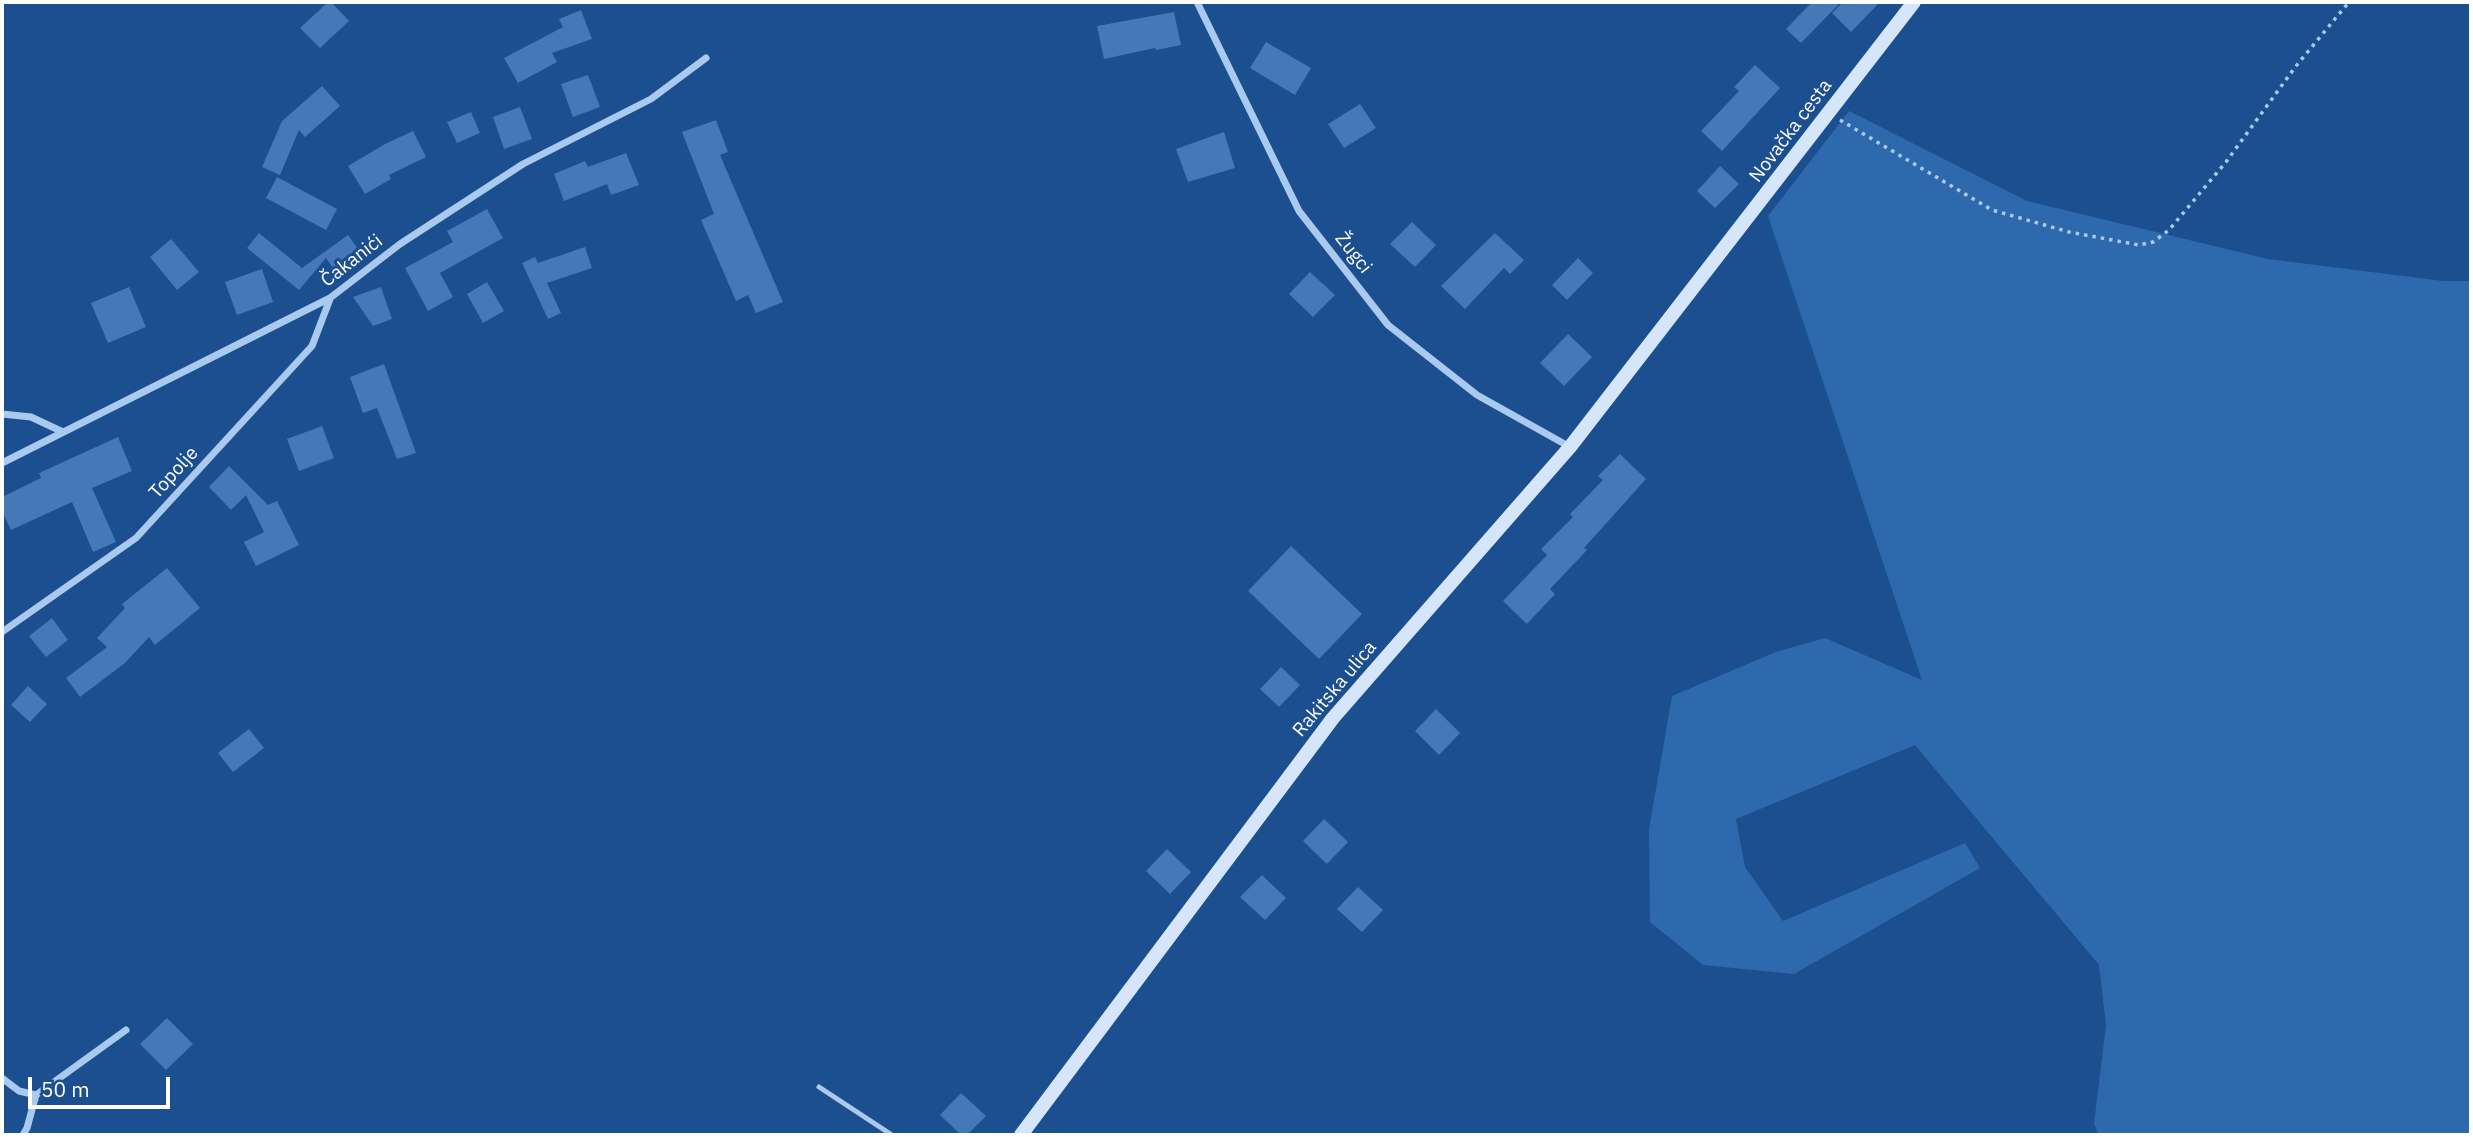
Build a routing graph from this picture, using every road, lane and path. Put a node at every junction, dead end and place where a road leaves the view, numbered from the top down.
1 (1197, 2) edge
2 (1914, 2) edge
3 (2348, 2) edge
4 (706, 58) dead end
5 (1829, 114) junction
6 (1698, 284) joint
7 (330, 298) junction
8 (2, 414) edge
9 (63, 432) junction
10 (1570, 447) junction
11 (2, 463) edge
12 (2, 632) edge
13 (126, 1030) dead end
14 (2, 1078) edge
15 (820, 1087) dead end
16 (36, 1095) junction
17 (23, 1135) edge
18 (892, 1135) edge
19 (1021, 1135) edge

1 - 10 street, Žugci
2 - 5 street, Novačka cesta
3 - 5 path
4 - 7 street, Čakanići
5 - 6 street, Novačka cesta
6 - 10 street, Rakitska ulica
7 - 9 street, Čakanići
7 - 12 street, Topolje
8 - 9 street
9 - 11 street, Čakanići
10 - 19 street, Rakitska ulica
13 - 16 street
14 - 16 street
15 - 18 lane
16 - 17 street

